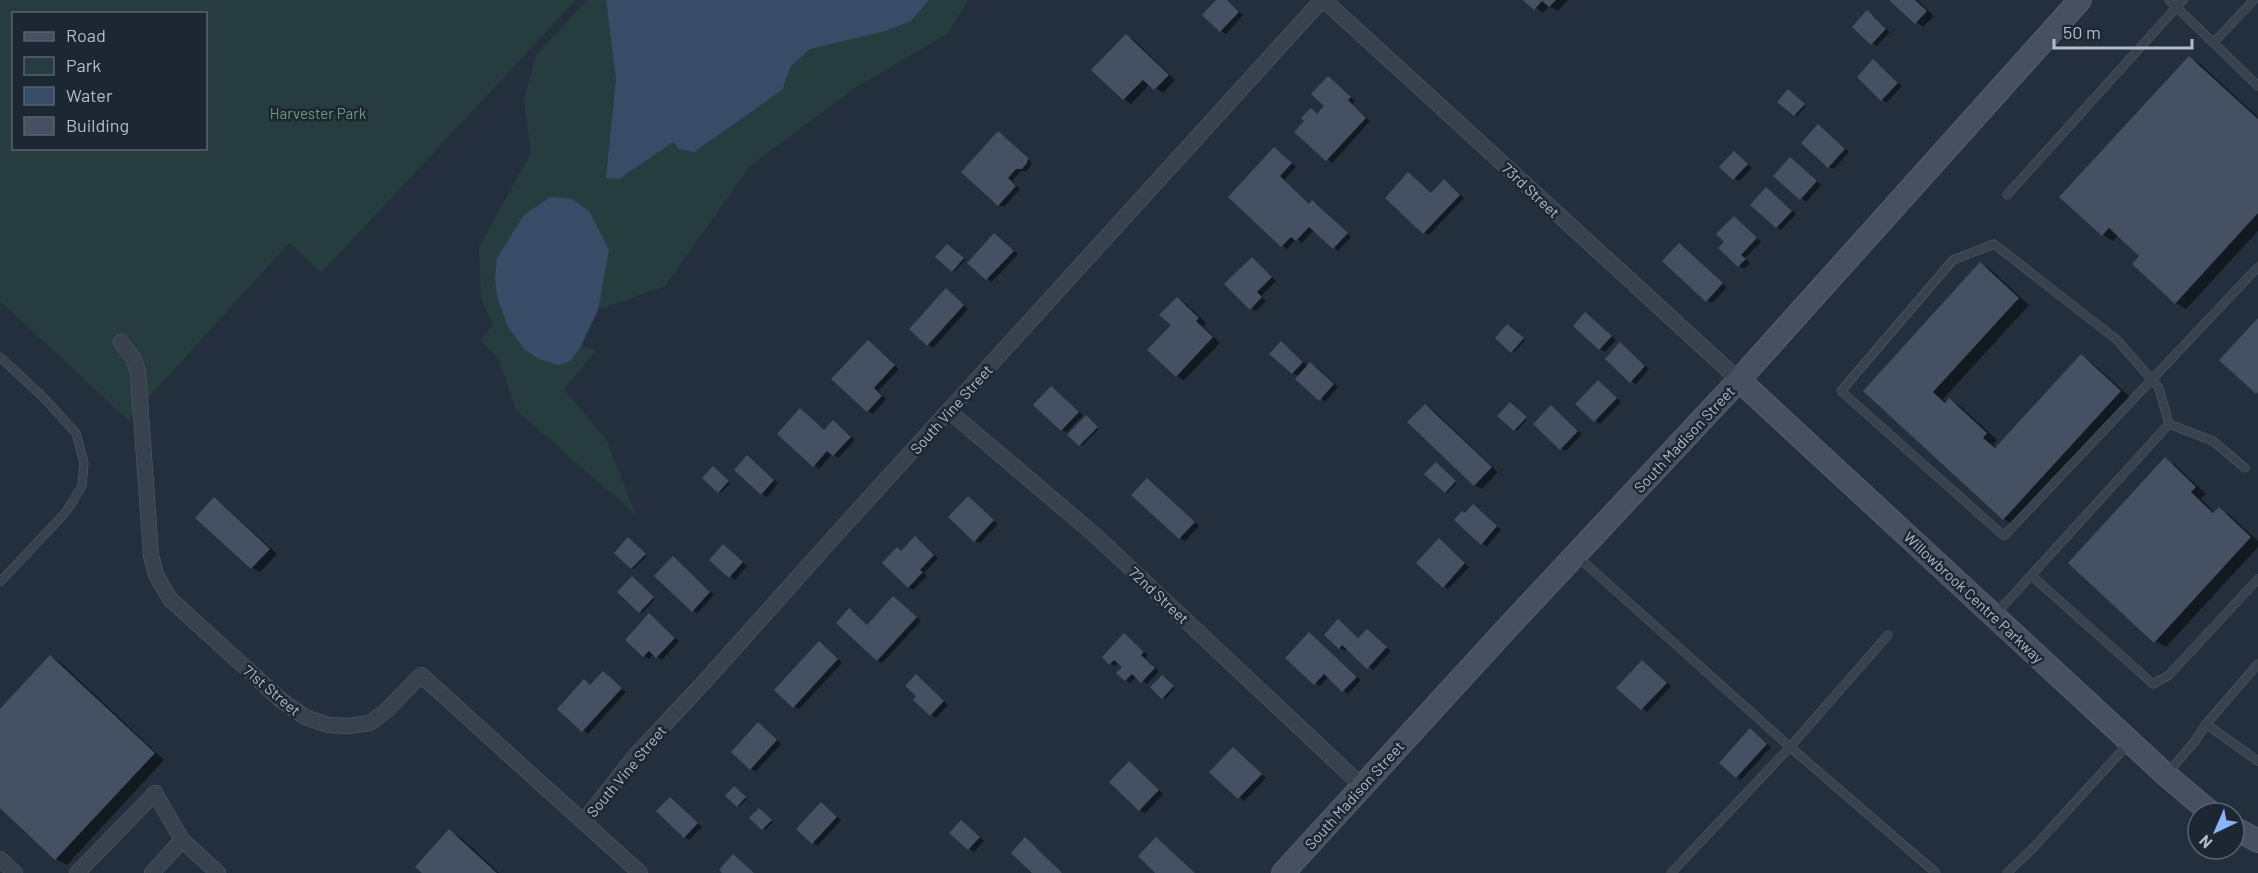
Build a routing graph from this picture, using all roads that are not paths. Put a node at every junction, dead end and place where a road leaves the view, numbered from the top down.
1 (1323, 0) edge
2 (2080, 0) edge
3 (2169, 0) edge
4 (2183, 0) edge
5 (2254, 0) edge
6 (2176, 8) junction
7 (2213, 43) junction
8 (2258, 86) edge
9 (2007, 195) dead end
10 (2258, 267) edge
11 (120, 342) dead end
12 (0, 357) edge
13 (2151, 379) junction
14 (1739, 380) junction
15 (949, 411) junction
16 (2169, 424) junction
17 (2245, 468) dead end
18 (1575, 555) junction
19 (2031, 576) junction
20 (2258, 579) edge
21 (0, 582) edge
22 (1994, 616) junction
23 (1888, 635) dead end
24 (2258, 664) edge
25 (2206, 724) junction
26 (2131, 742) junction
27 (1790, 747) junction
28 (2258, 761) edge
29 (2166, 775) junction
30 (1362, 786) junction
31 (2197, 801) edge
32 (584, 821) junction
33 (182, 840) junction
34 (0, 859) edge
35 (15, 873) edge
36 (77, 873) edge
37 (152, 873) edge
38 (218, 873) edge
39 (640, 873) edge
40 (1283, 873) edge
41 (1671, 873) edge
42 (1936, 873) edge
43 (2007, 873) edge

1 - 14 street, 73rd Street
1 - 15 street, South Vine Street
2 - 14 street, South Madison Street
3 - 6 lane
4 - 6 lane
5 - 7 lane
6 - 7 lane
6 - 9 lane
7 - 8 lane
10 - 13 lane
11 - 32 street, 71st Street
12 - 21 lane
13 - 13 lane
13 - 16 lane
14 - 18 street, South Madison Street
14 - 22 street, Willowbrook Centre Parkway
15 - 30 street, 72nd Street
15 - 32 street, South Vine Street
16 - 17 lane
16 - 19 lane
18 - 27 lane
18 - 30 street, South Madison Street
19 - 20 lane
19 - 22 lane
22 - 26 street, Willowbrook Centre Parkway
23 - 27 lane
24 - 25 lane
25 - 28 lane
25 - 29 lane
26 - 29 street, Willowbrook Centre Parkway
26 - 43 lane
27 - 41 lane
27 - 42 lane
29 - 31 street, Willowbrook Centre Parkway
30 - 40 street, South Madison Street
32 - 39 street, 71st Street
33 - 36 street
33 - 37 street
33 - 38 street
34 - 35 street

